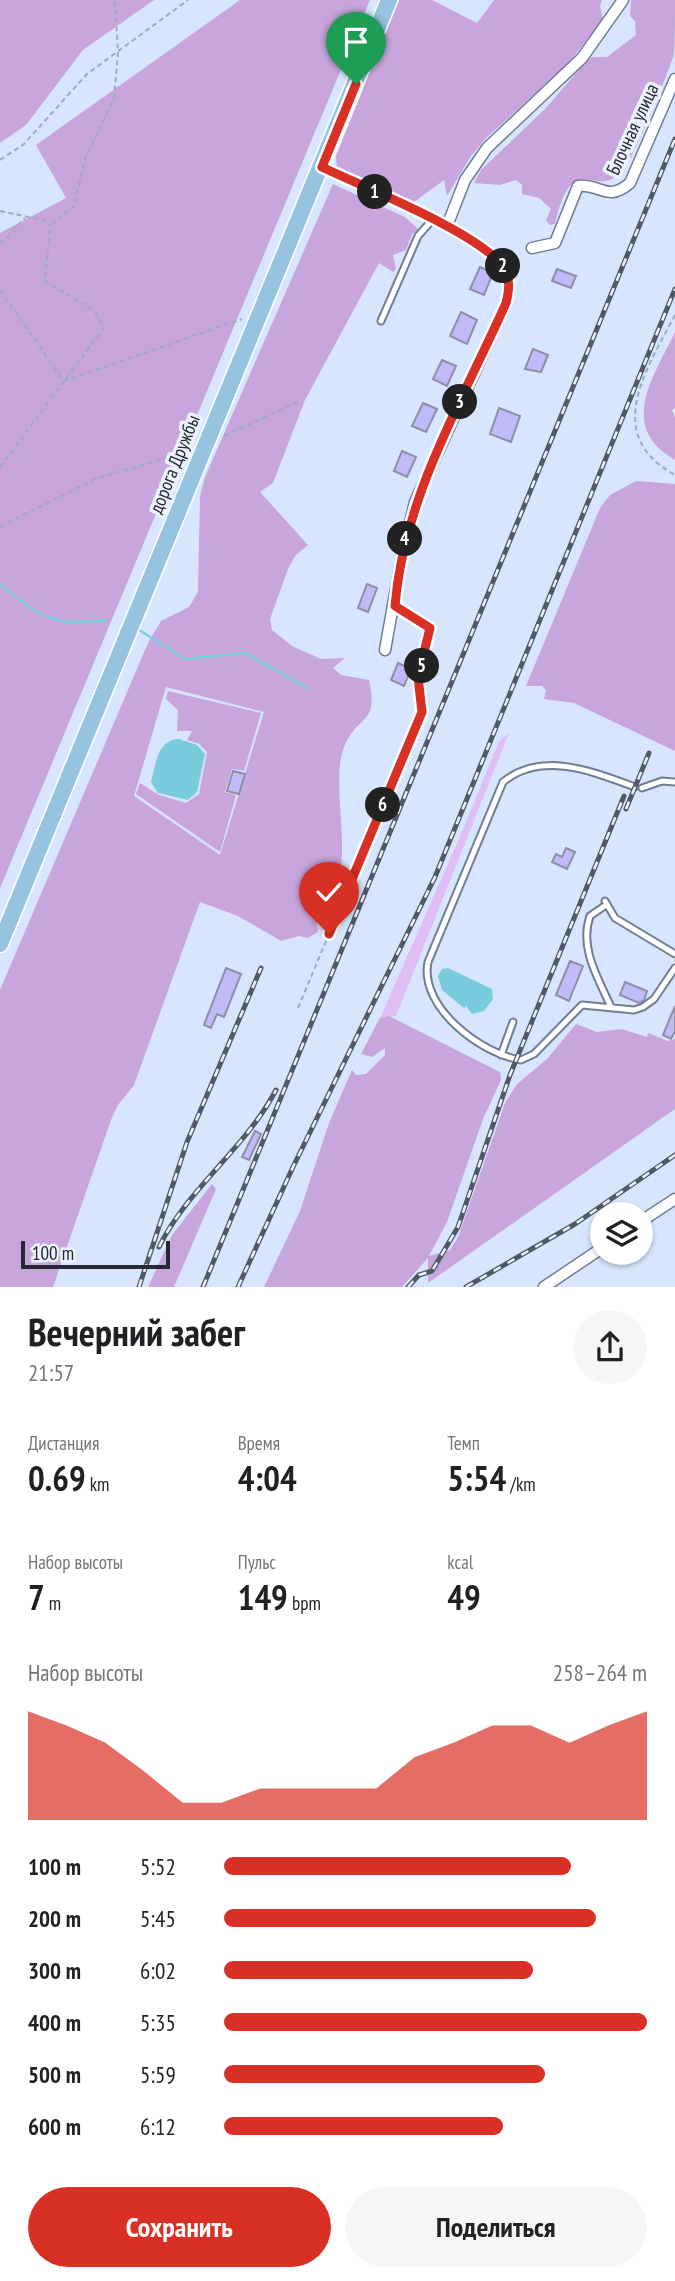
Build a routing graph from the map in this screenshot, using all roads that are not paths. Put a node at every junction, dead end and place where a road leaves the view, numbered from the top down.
1 (389, 0) edge
2 (623, 0) edge
3 (675, 79) edge
4 (322, 167) junction
5 (433, 219) junction
6 (447, 226) junction
7 (532, 247) dead end
8 (381, 321) dead end
9 (395, 606) junction
10 (385, 650) dead end
11 (422, 665) road end
12 (675, 782) edge
13 (635, 787) dead end
14 (642, 788) dead end
15 (0, 944) edge
16 (675, 954) edge
17 (675, 968) edge
18 (611, 1007) junction
19 (513, 1022) dead end
20 (501, 1055) junction
21 (675, 1199) edge
22 (653, 1213) edge
23 (590, 1256) edge
24 (544, 1287) edge

1 - 4 main road, дорога Дружбы
2 - 6 street
3 - 7 street, Блочная улица
4 - 5 street
4 - 15 main road, дорога Дружбы
5 - 6 street
5 - 8 lane
6 - 9 street
9 - 10 street
9 - 11 lane
12 - 14 lane
13 - 20 lane
16 - 18 lane
17 - 18 lane
18 - 20 lane
19 - 20 lane
21 - 22 street
23 - 24 street

